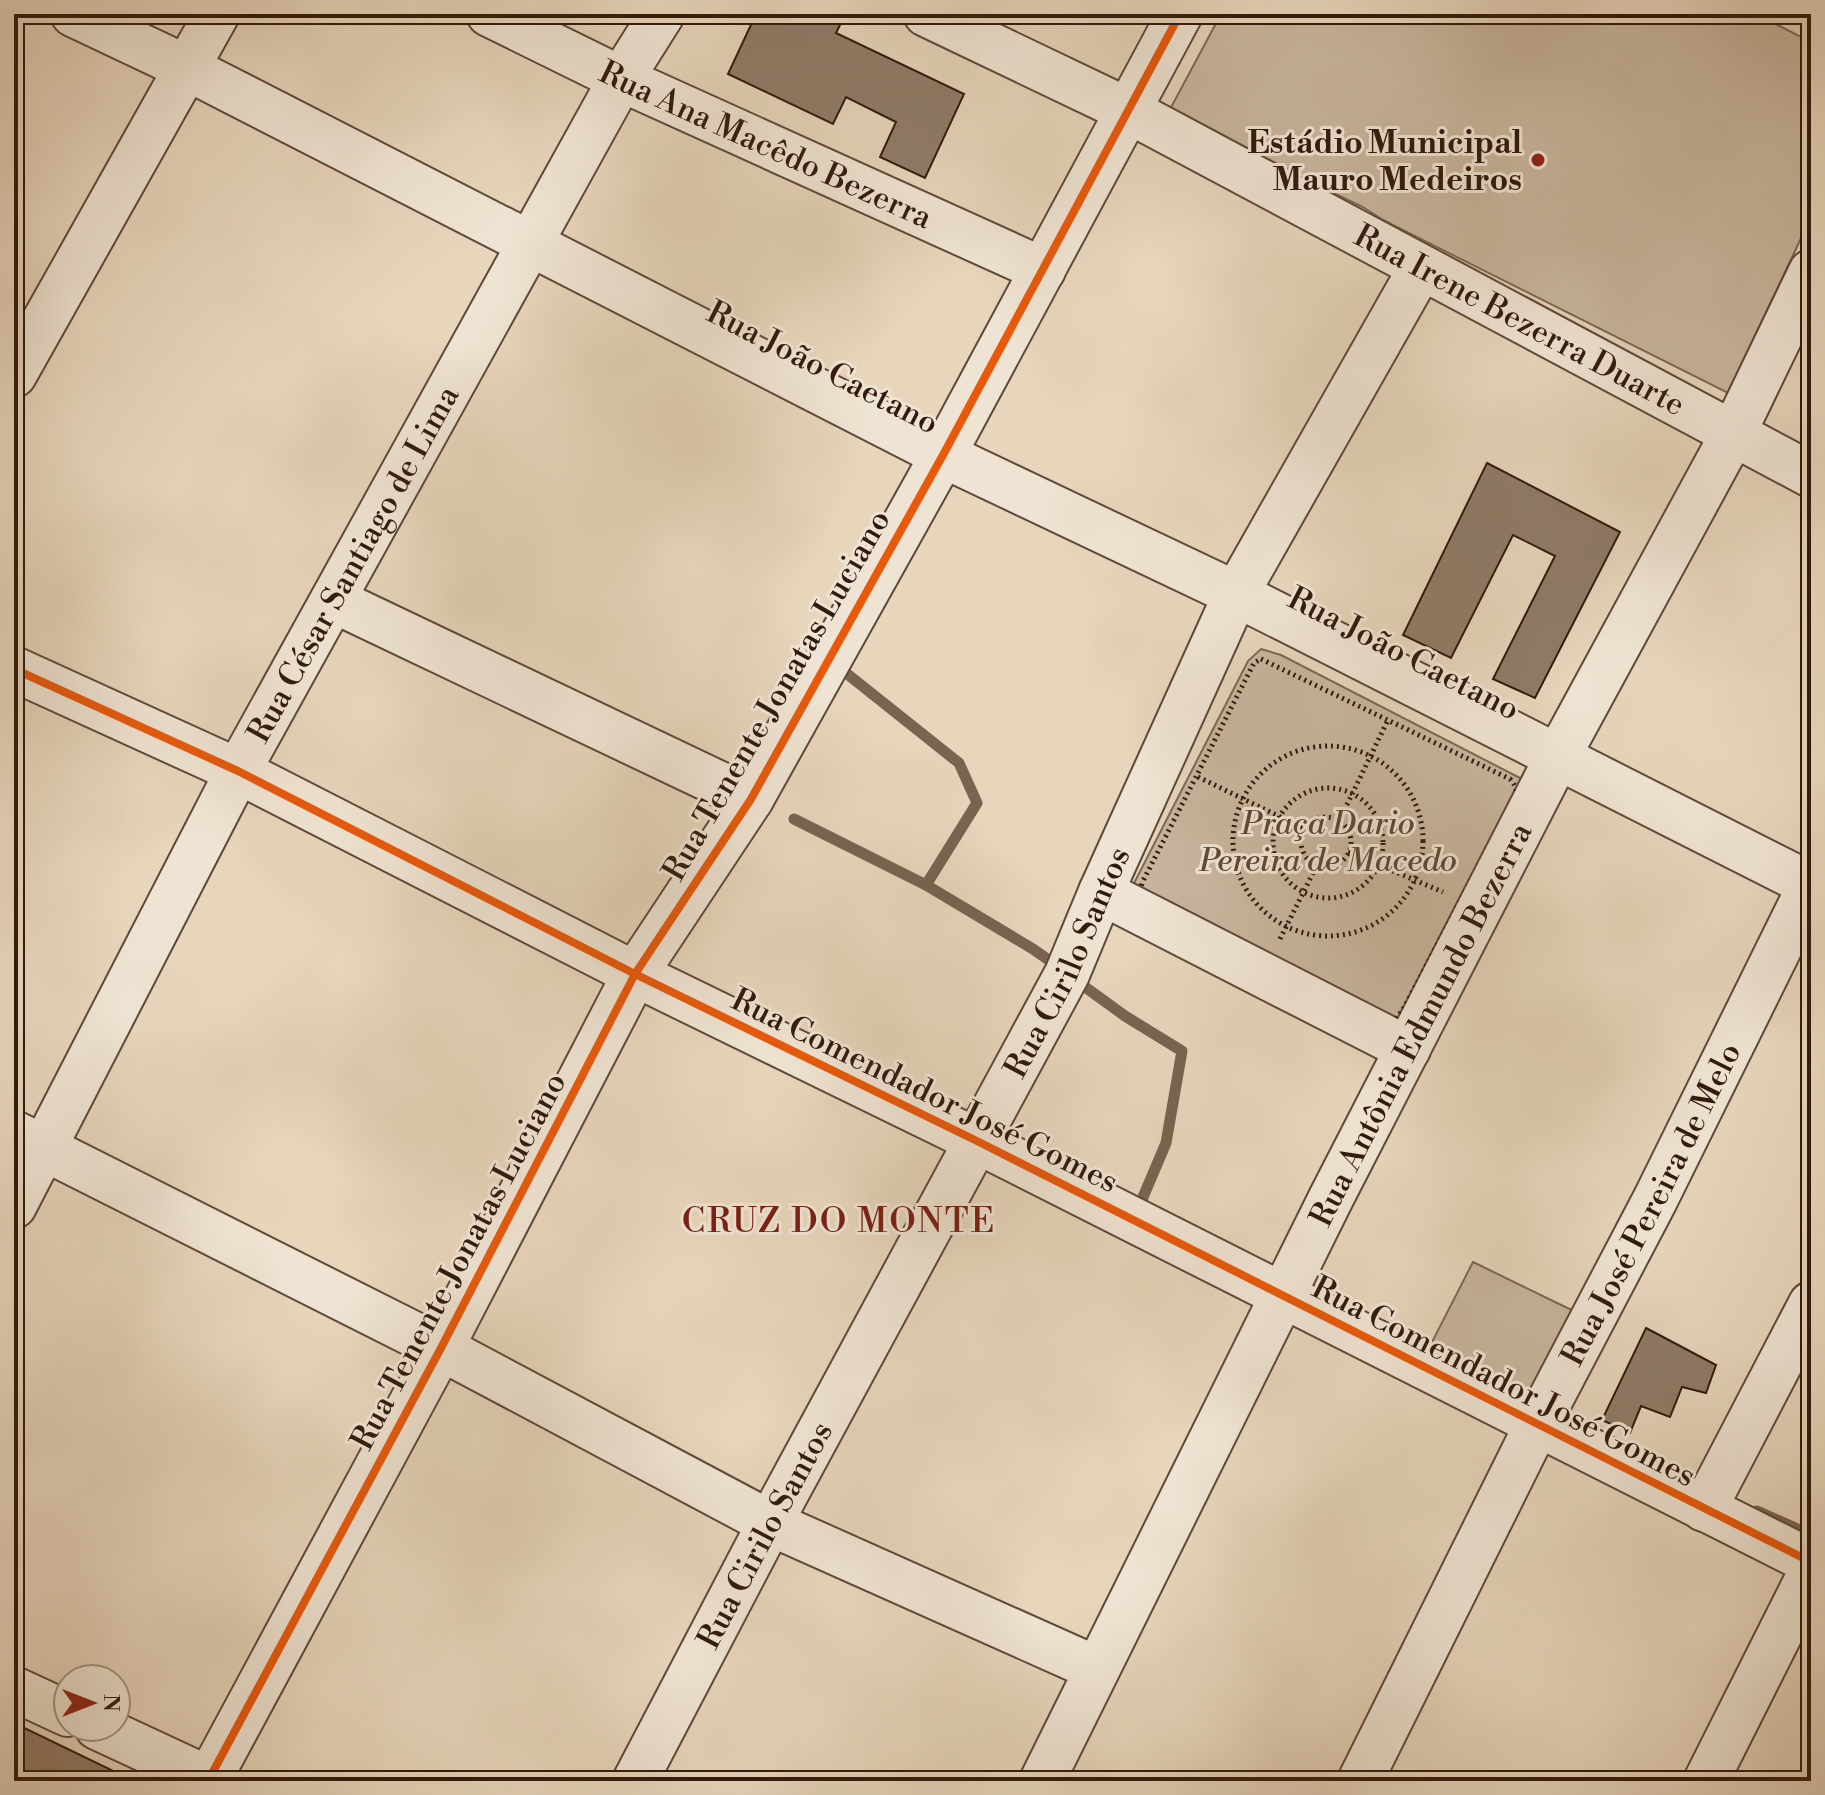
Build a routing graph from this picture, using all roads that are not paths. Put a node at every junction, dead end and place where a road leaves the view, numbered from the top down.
1 (73, 14) edge
2 (217, 14) edge
3 (489, 14) edge
4 (662, 14) edge
5 (926, 14) edge
6 (1180, 14) edge
7 (187, 68) junction
8 (621, 79) junction
9 (1129, 111) junction
10 (530, 244) junction
11 (1421, 268) junction
12 (1043, 270) junction
13 (1811, 272) edge
14 (14, 375) edge
15 (1733, 434) junction
16 (943, 455) junction
17 (1811, 475) edge
18 (1236, 594) junction
19 (333, 600) junction
20 (14, 669) edge
21 (1557, 758) junction
22 (238, 771) junction
23 (751, 799) junction
24 (1811, 885) edge
25 (1101, 892) junction
26 (635, 974) junction
27 (1408, 1049) junction
28 (29, 1141) edge
29 (977, 1141) junction
30 (14, 1206) edge
31 (1284, 1297) junction
32 (1811, 1304) edge
33 (441, 1348) junction
34 (1538, 1423) junction
35 (1704, 1509) junction
36 (770, 1523) junction
37 (1811, 1562) edge
38 (1811, 1572) edge
39 (1097, 1669) junction
40 (14, 1689) edge
41 (52, 1707) edge
42 (131, 1743) edge
43 (210, 1780) edge
44 (635, 1781) edge
45 (1042, 1781) edge
46 (1360, 1781) edge
47 (1706, 1781) edge

1 - 7 street, Rua João Caetano
2 - 7 street
3 - 8 street, Rua Ana Macêdo Bezerra
4 - 8 street, Rua César Santiago de Lima
5 - 9 street, Rua Irene Bezerra Duarte
6 - 9 street, Rua Tenente Jonatas Luciano
7 - 10 street, Rua João Caetano
7 - 14 street
8 - 10 street, Rua César Santiago de Lima
8 - 12 street, Rua Ana Macêdo Bezerra
9 - 11 street, Rua Irene Bezerra Duarte
9 - 12 street, Rua Tenente Jonatas Luciano
10 - 16 street, Rua João Caetano
10 - 19 street, Rua César Santiago de Lima
11 - 15 street, Rua Irene Bezerra Duarte
11 - 18 street, Rua Cirilo Santos
12 - 16 street, Rua Tenente Jonatas Luciano
13 - 15 street, Rua Antônia Edmundo Bezerra
15 - 17 street, Rua Irene Bezerra Duarte
15 - 21 street, Rua Antônia Edmundo Bezerra
16 - 18 street, Rua João Caetano
16 - 23 street, Rua Tenente Jonatas Luciano
18 - 21 street, Rua João Caetano
18 - 25 street, Rua Cirilo Santos
19 - 22 street, Rua César Santiago de Lima
19 - 23 street
20 - 22 street, Rua Comendador José Gomes
21 - 24 street, Rua João Caetano
21 - 27 street, Rua Antônia Edmundo Bezerra
22 - 26 street, Rua Comendador José Gomes
22 - 28 street, Rua César Santiago de Lima
23 - 26 street, Rua Tenente Jonatas Luciano
24 - 34 street, Rua José Pereira de Melo
25 - 27 street
25 - 29 street, Rua Cirilo Santos
26 - 29 street, Rua Comendador José Gomes
26 - 33 street, Rua Tenente Jonatas Luciano
27 - 31 street, Rua Antônia Edmundo Bezerra
28 - 30 street, Rua César Santiago de Lima
28 - 33 street
29 - 31 street, Rua Comendador José Gomes
29 - 36 street, Rua Cirilo Santos
31 - 34 street, Rua Comendador José Gomes
31 - 39 street, Rua Antônia Edmundo Bezerra
32 - 35 street
33 - 36 street
33 - 43 street, Rua Tenente Jonatas Luciano
34 - 35 street, Rua Comendador José Gomes
34 - 46 street, Rua José Pereira de Melo
35 - 37 street, Rua Comendador José Gomes
36 - 39 street
36 - 44 street, Rua Cirilo Santos
38 - 47 street
39 - 45 street, Rua Antônia Edmundo Bezerra
40 - 41 street
42 - 43 street

